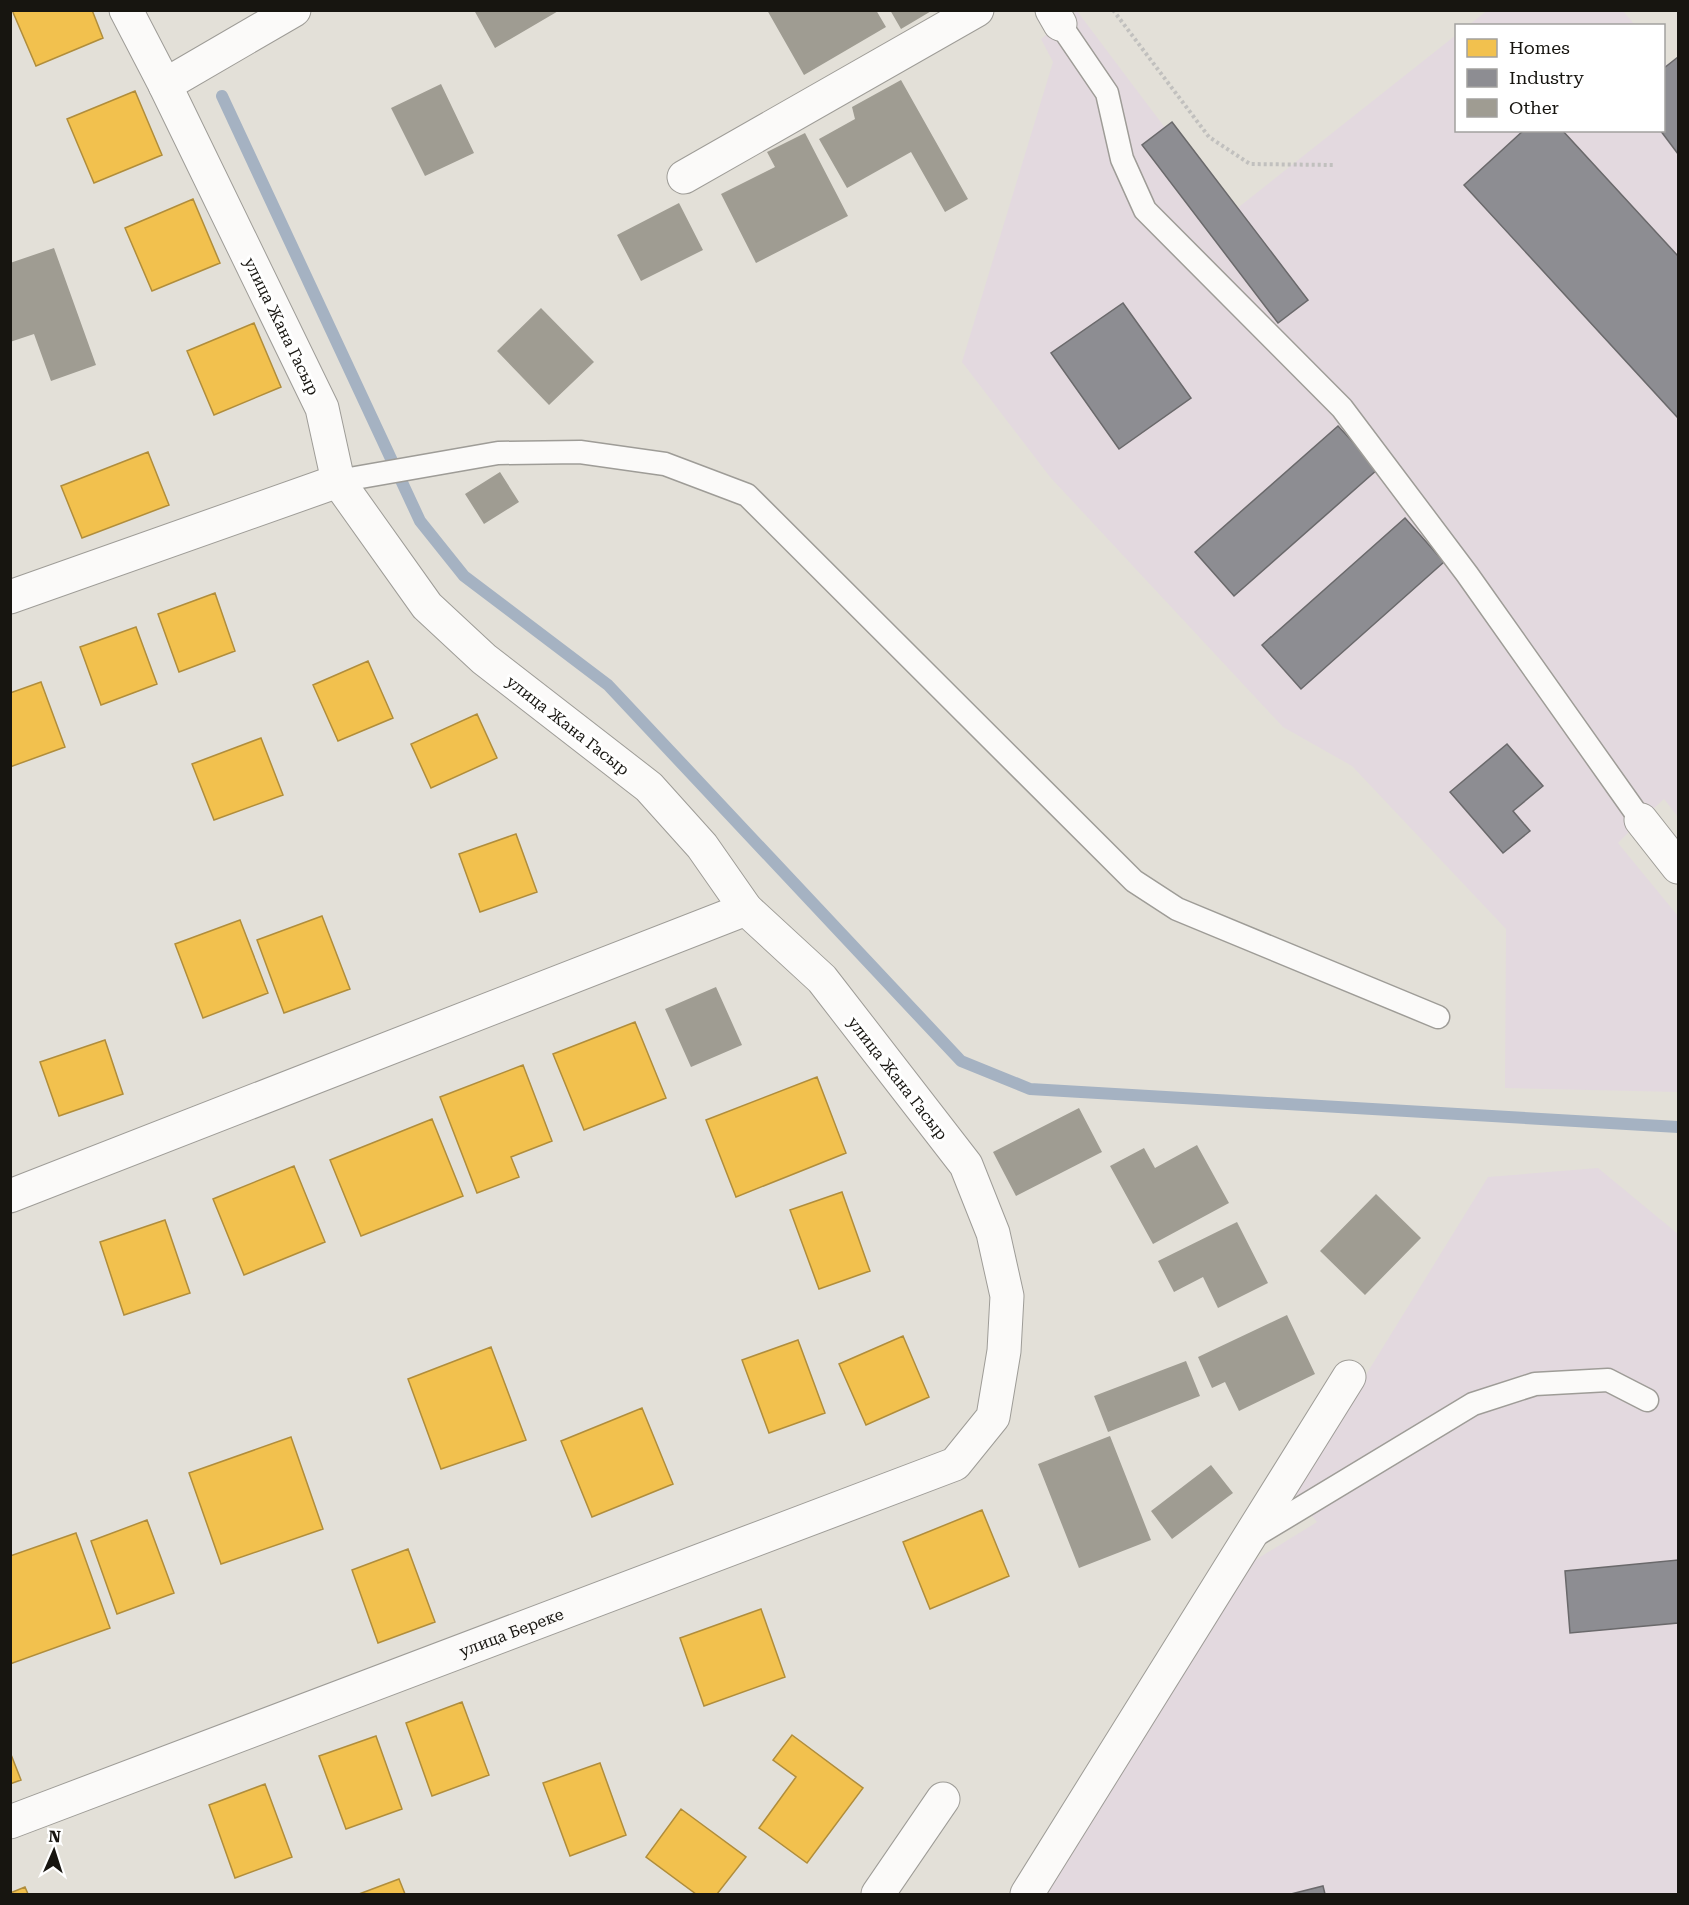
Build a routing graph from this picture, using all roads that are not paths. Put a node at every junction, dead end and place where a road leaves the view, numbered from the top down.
1 (126, 10) edge
2 (294, 10) edge
3 (977, 10) edge
4 (1056, 17) edge
5 (165, 85) junction
6 (684, 177) dead end
7 (338, 481) junction
8 (10, 597) edge
9 (1641, 820) joint
10 (1678, 867) edge
11 (746, 909) junction
12 (1438, 1017) dead end
13 (10, 1196) edge
14 (1349, 1377) dead end
15 (1647, 1400) dead end
16 (993, 1417) joint
17 (1247, 1541) junction
18 (943, 1799) dead end
19 (10, 1822) edge
20 (878, 1894) edge
21 (1027, 1894) edge

1 - 5 street, улица Жана Гасыр
2 - 5 street
3 - 6 street
4 - 9 lane
5 - 7 street, улица Жана Гасыр
7 - 8 street
7 - 11 street, улица Жана Гасыр
7 - 12 lane
9 - 10 street
11 - 13 street
11 - 16 street, улица Жана Гасыр
14 - 17 street
15 - 17 lane
16 - 19 street, улица Береке
17 - 21 street
18 - 20 street

